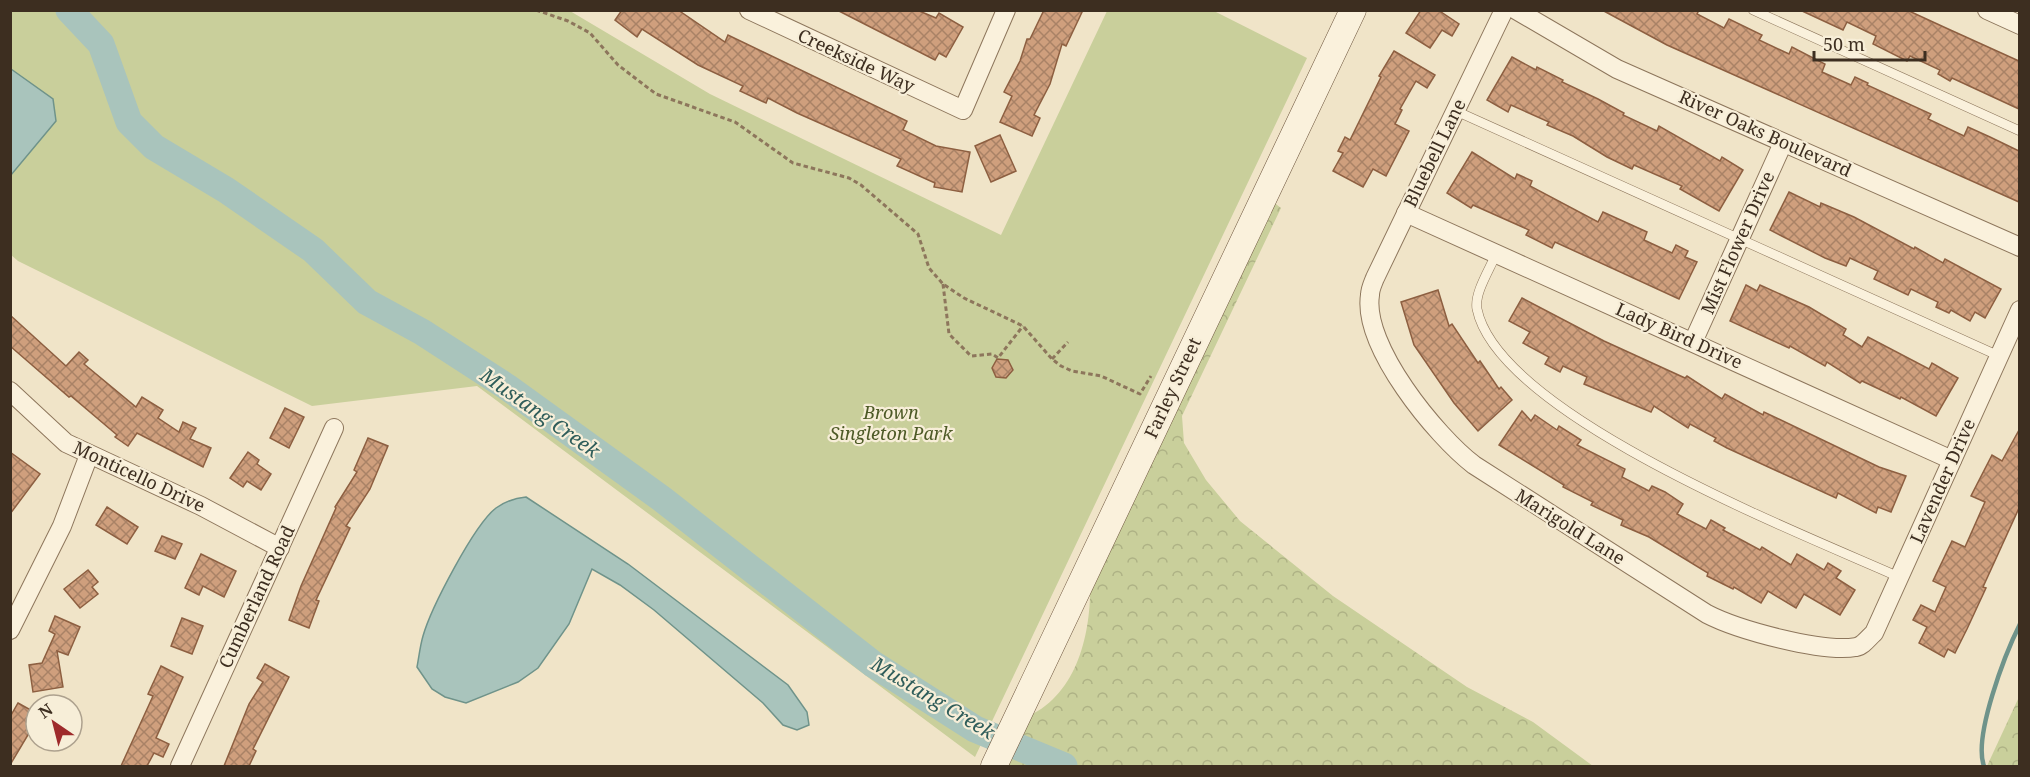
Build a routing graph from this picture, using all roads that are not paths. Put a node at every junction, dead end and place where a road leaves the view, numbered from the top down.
1 (749, 10) edge
2 (1006, 10) edge
3 (1353, 10) edge
4 (1504, 10) edge
5 (1516, 10) edge
6 (1753, 10) edge
7 (1989, 11) edge
8 (2019, 25) edge
9 (1456, 111) junction
10 (2019, 131) edge
11 (1783, 143) junction
12 (1406, 213) junction
13 (1740, 239) junction
14 (2019, 247) edge
15 (1496, 254) junction
16 (1369, 296) joint
17 (2019, 310) edge
18 (1693, 342) junction
19 (1999, 356) junction
20 (10, 391) edge
21 (334, 428) dead end
22 (89, 454) junction
23 (1952, 460) junction
24 (280, 548) junction
25 (1899, 577) junction
26 (10, 630) edge
27 (1859, 647) joint
28 (180, 766) edge
29 (994, 766) edge

1 - 2 street, Creekside Way
3 - 29 street, Farley Street
4 - 9 street, Bluebell Lane
5 - 11 street, River Oaks Boulevard
6 - 10 lane
7 - 8 street
9 - 12 street, Bluebell Lane
9 - 13 lane
11 - 13 street, Mist Flower Drive
11 - 14 street, River Oaks Boulevard
12 - 15 street, Lady Bird Drive
12 - 16 street, Bluebell Lane
13 - 18 street, Mist Flower Drive
13 - 19 lane
15 - 18 street, Lady Bird Drive
15 - 25 lane
16 - 27 street, Marigold Lane
17 - 19 street, Lavender Drive
18 - 23 street, Lady Bird Drive
19 - 23 street, Lavender Drive
20 - 22 street, Monticello Drive
21 - 24 street, Cumberland Road
22 - 24 street, Monticello Drive
22 - 26 street
23 - 25 street, Lavender Drive
24 - 28 street, Cumberland Road
25 - 27 street, Lavender Drive

